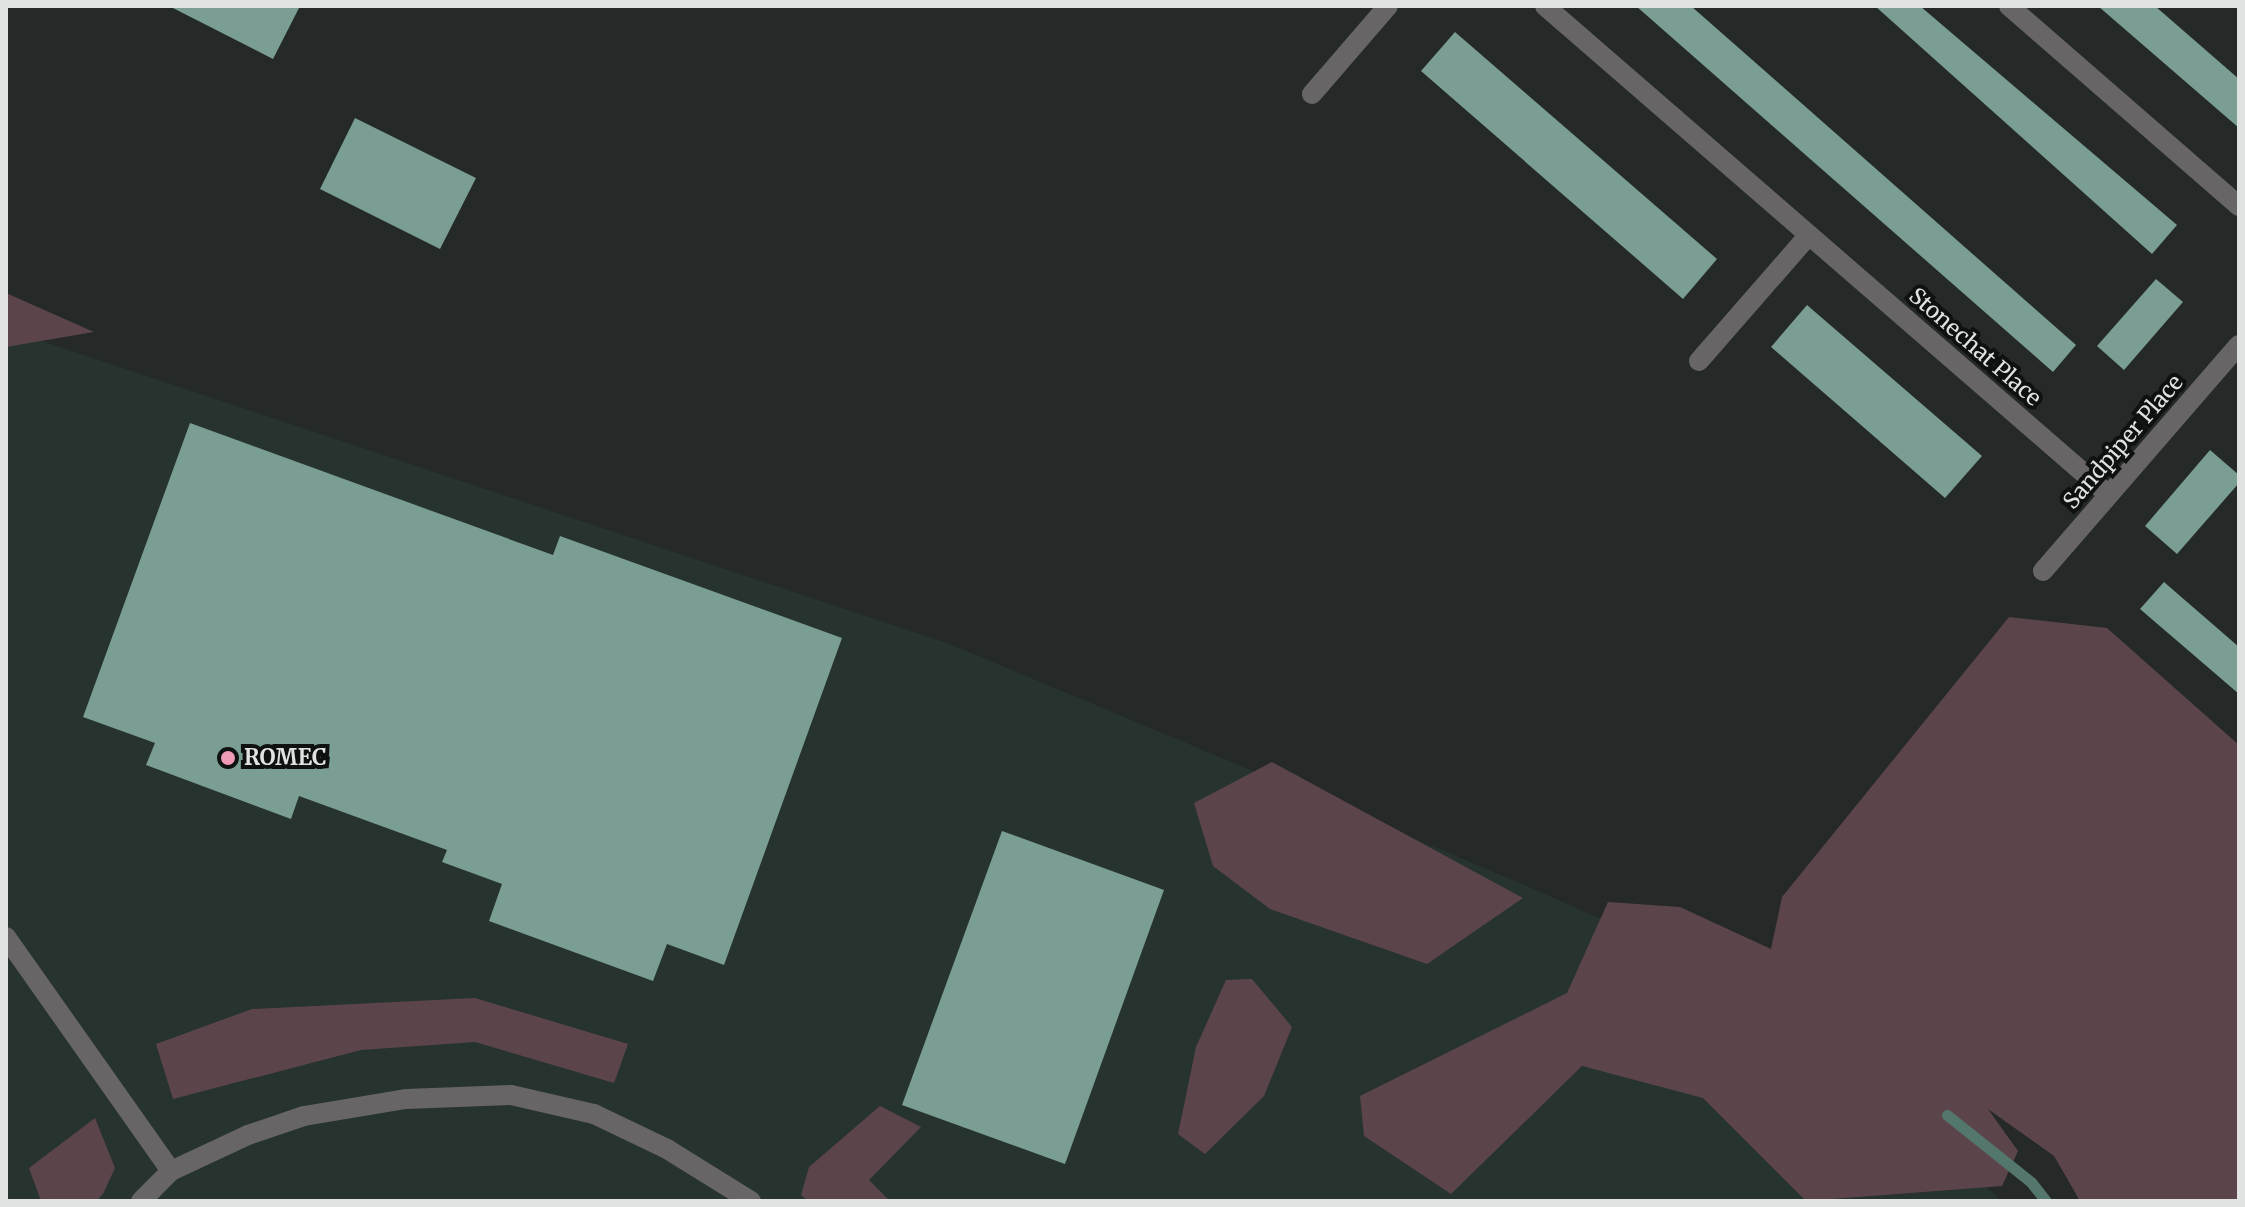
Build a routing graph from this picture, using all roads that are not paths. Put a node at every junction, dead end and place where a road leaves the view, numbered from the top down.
1 (1388, 6) edge
2 (1545, 6) edge
3 (2009, 6) edge
4 (1312, 94) dead end
5 (2239, 206) edge
6 (1809, 235) junction
7 (2239, 345) edge
8 (1699, 361) dead end
9 (2109, 495) junction
10 (2043, 571) dead end
11 (6, 937) edge
12 (171, 1171) junction
13 (141, 1201) edge
14 (751, 1201) edge

1 - 4 street
2 - 6 street, Stonechat Place
3 - 5 street
6 - 8 street
6 - 9 street, Stonechat Place
7 - 9 street, Sandpiper Place
9 - 10 street, Sandpiper Place
11 - 12 street
12 - 13 street
12 - 14 street

